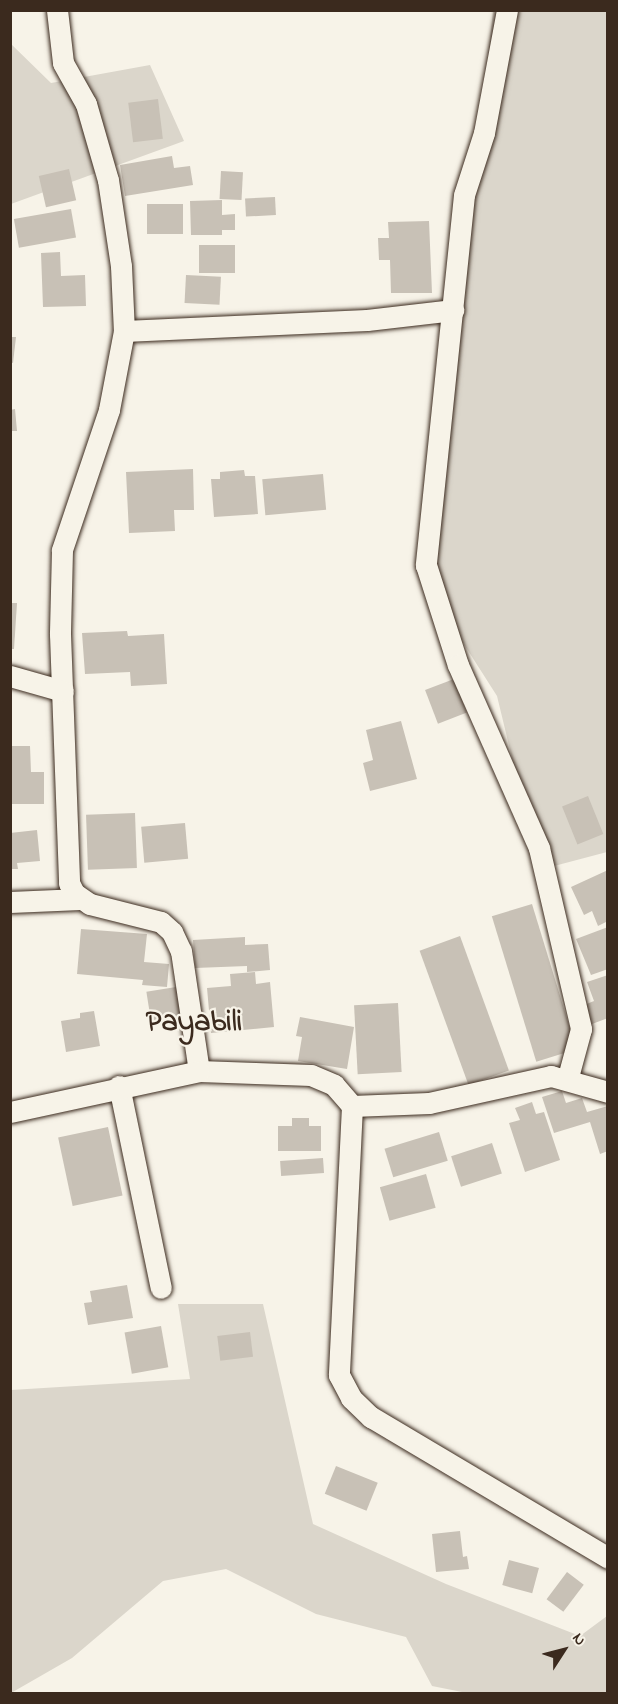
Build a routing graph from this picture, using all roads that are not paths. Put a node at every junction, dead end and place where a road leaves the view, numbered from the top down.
1 (57, 10) edge
2 (507, 10) edge
3 (453, 310) junction
4 (124, 331) junction
5 (10, 676) edge
6 (63, 691) junction
7 (81, 899) junction
8 (10, 902) edge
9 (199, 1071) junction
10 (568, 1077) junction
11 (118, 1086) junction
12 (608, 1092) edge
13 (352, 1106) junction
14 (10, 1112) edge
15 (161, 1288) dead end
16 (608, 1558) edge

1 - 4 street
2 - 3 street
3 - 4 street
3 - 10 street
4 - 6 street
5 - 6 street
6 - 7 street
7 - 8 street
7 - 9 street
9 - 11 street
9 - 13 street
10 - 12 street
10 - 13 street
11 - 14 street
11 - 15 street
13 - 16 street

